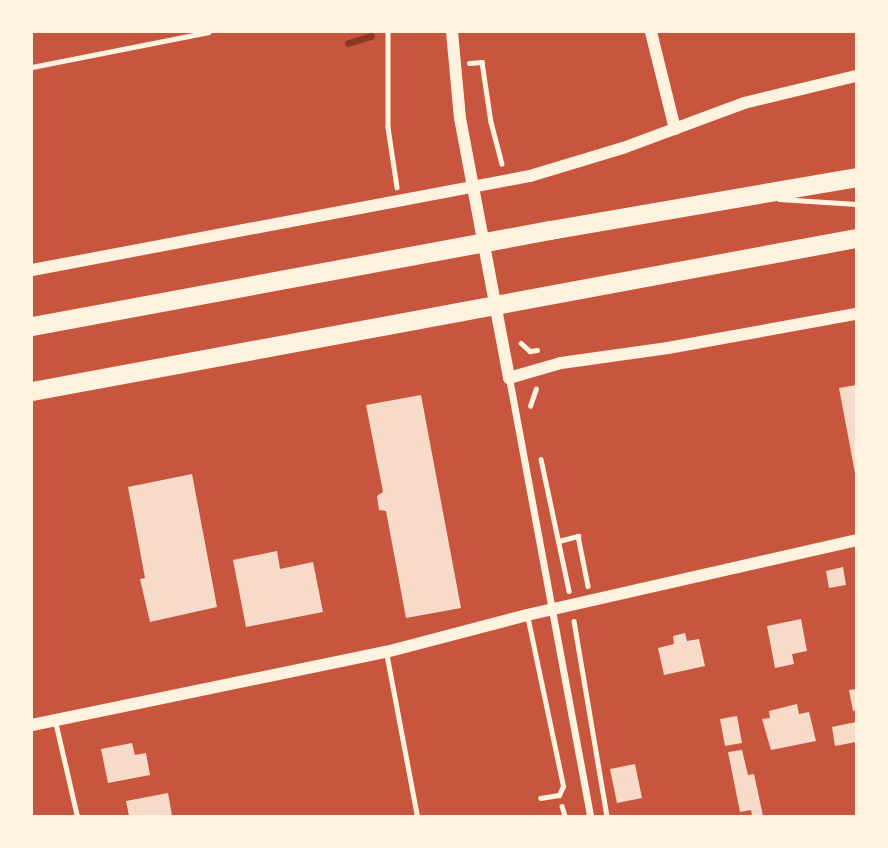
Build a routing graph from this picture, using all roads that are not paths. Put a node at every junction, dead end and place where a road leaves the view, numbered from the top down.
1 (452, 32) edge
2 (650, 32) edge
3 (856, 76) edge
4 (675, 128) junction
5 (856, 177) edge
6 (755, 197) junction
7 (856, 204) edge
8 (856, 238) edge
9 (32, 270) edge
10 (856, 314) edge
11 (32, 326) edge
12 (508, 371) junction
13 (32, 391) edge
14 (856, 540) edge
15 (527, 615) junction
16 (386, 652) junction
17 (54, 719) junction
18 (32, 724) edge
19 (540, 798) dead end
20 (77, 817) edge
21 (417, 817) edge
22 (590, 817) edge

1 - 12 street
2 - 4 street
3 - 4 street
4 - 9 street
5 - 6 highway
6 - 7 lane
6 - 11 highway
8 - 13 highway
10 - 12 street
12 - 22 street
14 - 15 street
15 - 16 street
15 - 19 lane
16 - 17 street
16 - 21 lane
17 - 18 street
17 - 20 lane

